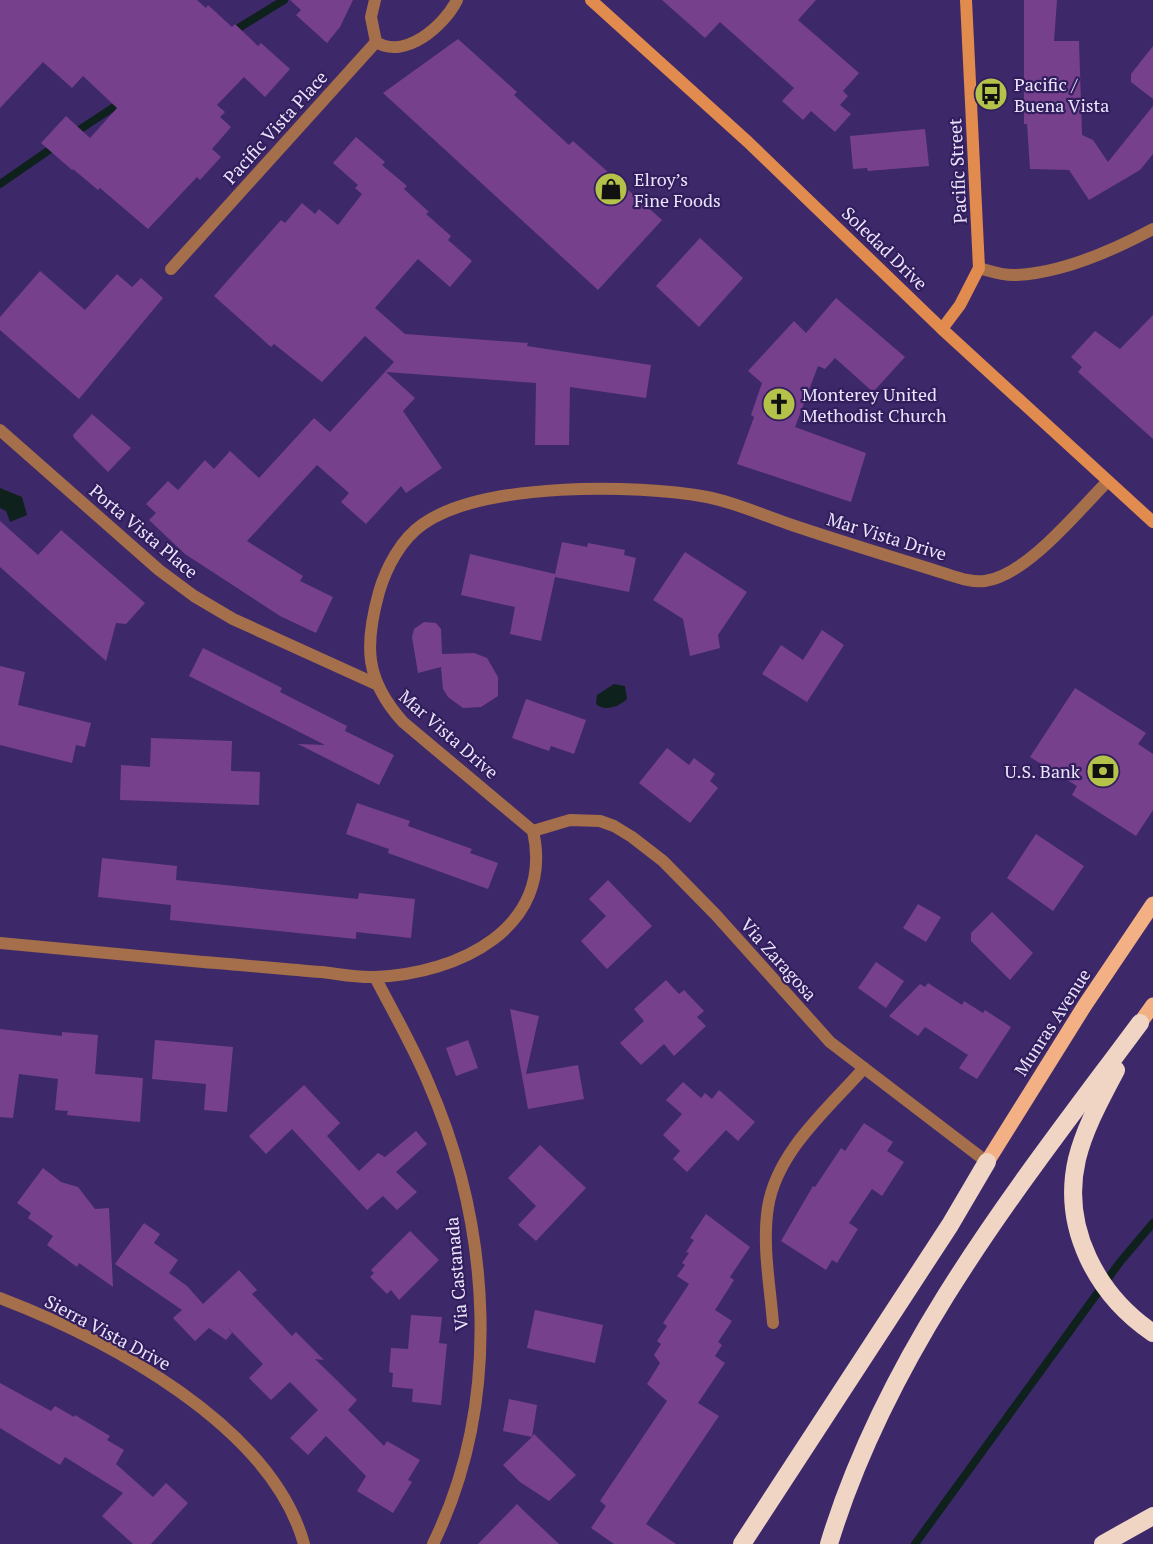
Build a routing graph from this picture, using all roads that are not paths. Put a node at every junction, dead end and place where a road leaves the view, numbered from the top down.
1 (375, 0) edge
2 (457, 0) edge
3 (591, 0) edge
4 (966, 0) edge
5 (375, 42) junction
6 (1153, 229) edge
7 (171, 268) dead end
8 (979, 268) junction
9 (942, 328) junction
10 (0, 430) edge
11 (1107, 482) junction
12 (1153, 522) edge
13 (376, 684) junction
14 (533, 831) junction
15 (1153, 904) edge
16 (0, 944) edge
17 (375, 977) junction
18 (1153, 1005) edge
19 (1140, 1023) junction
20 (864, 1068) junction
21 (987, 1162) junction
22 (0, 1298) edge
23 (773, 1323) dead end
24 (1153, 1333) edge
25 (1153, 1516) edge
26 (304, 1544) edge
27 (433, 1544) edge
28 (742, 1544) edge
29 (829, 1544) edge
30 (1103, 1544) edge

1 - 5 street
2 - 5 street
3 - 9 main road, Soledad Drive
4 - 8 main road, Pacific Street
5 - 7 street, Pacific Vista Place
6 - 8 street
8 - 9 main road, Pacific Street
9 - 11 main road, Soledad Drive
10 - 13 street, Porta Vista Place
11 - 12 main road, Soledad Drive
11 - 13 street, Mar Vista Drive
13 - 14 street, Mar Vista Drive
14 - 17 street
14 - 20 street, Via Zaragosa
15 - 21 main road, Munras Avenue
16 - 17 street
17 - 27 street, Via Castanada
18 - 19 main road
19 - 24 highway
19 - 29 highway
20 - 21 street, Via Zaragosa
20 - 23 street
21 - 28 highway
22 - 26 street, Sierra Vista Drive
25 - 30 highway

